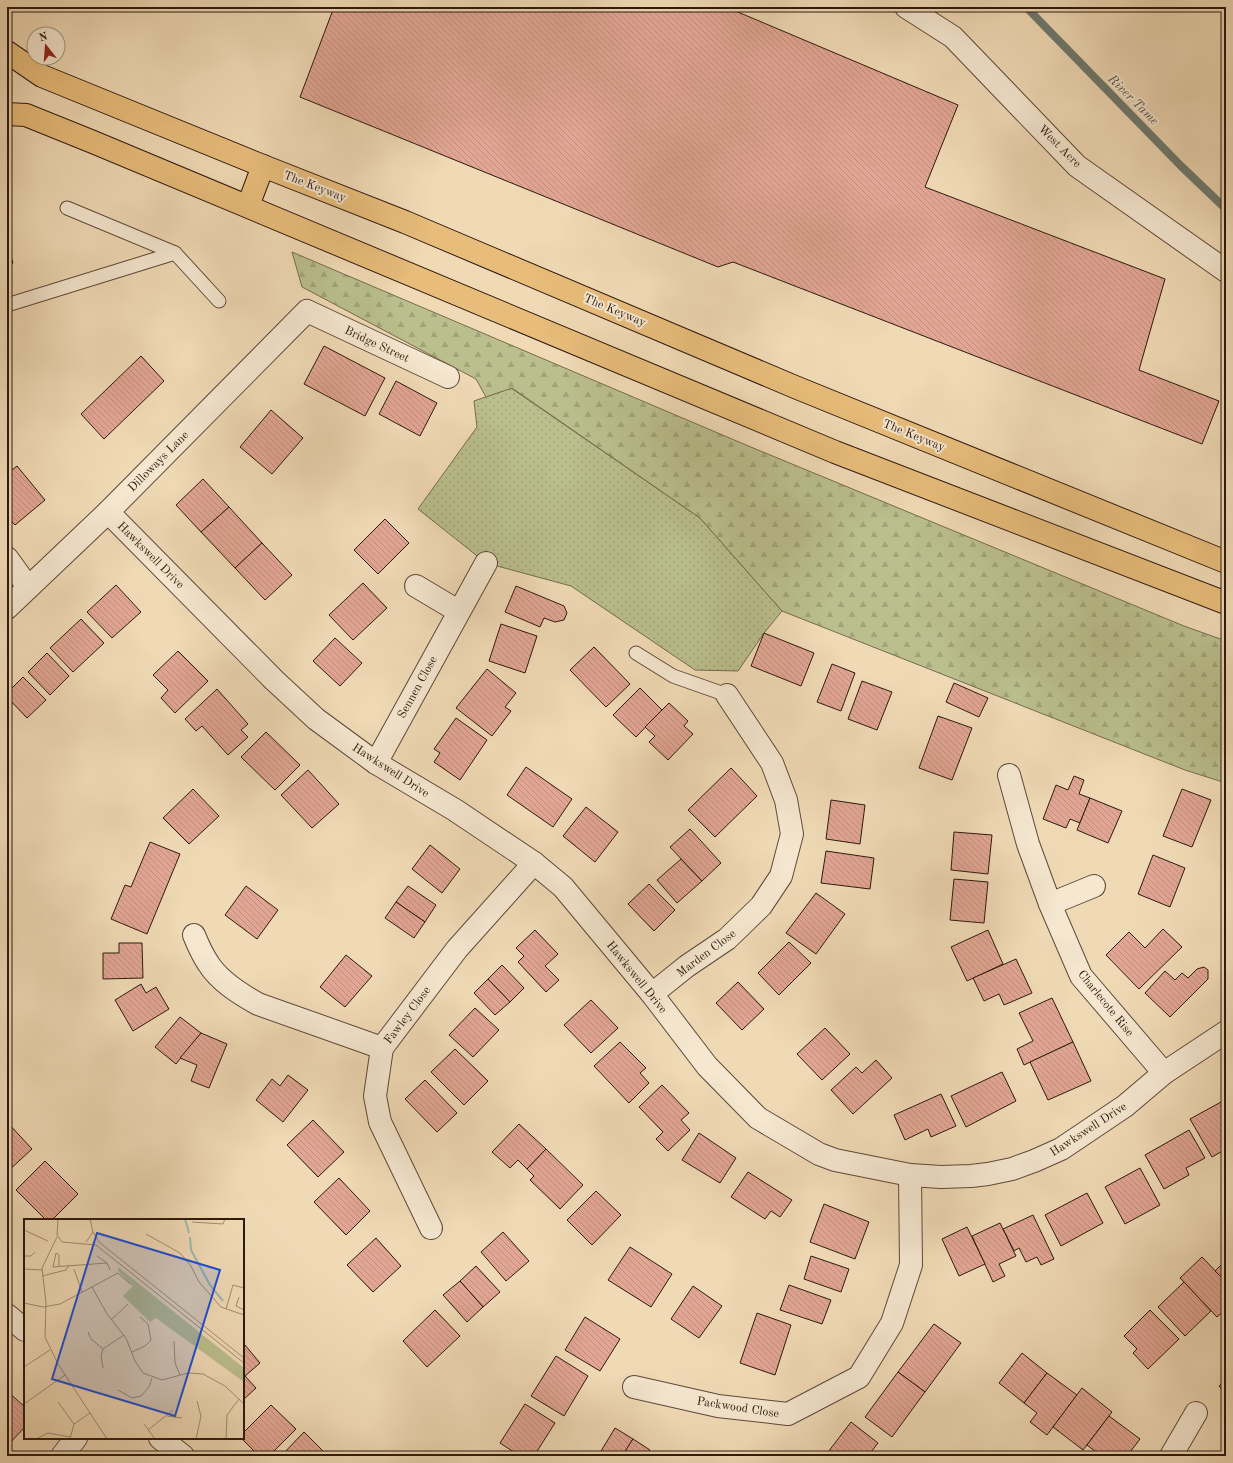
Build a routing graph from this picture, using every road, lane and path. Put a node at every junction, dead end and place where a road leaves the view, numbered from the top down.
1 (906, 7) edge
2 (7, 52) edge
3 (7, 114) edge
4 (263, 166) junction
5 (248, 206) junction
6 (67, 208) dead end
7 (174, 253) junction
8 (1226, 271) edge
9 (219, 301) dead end
10 (7, 305) edge
11 (307, 311) joint
12 (448, 377) dead end
13 (108, 512) junction
14 (7, 558) edge
15 (486, 562) dead end
16 (1226, 562) edge
17 (416, 586) dead end
18 (28, 587) junction
19 (1226, 603) edge
20 (7, 608) edge
21 (458, 611) junction
22 (636, 653) dead end
23 (727, 695) joint
24 (376, 763) junction
25 (1009, 775) dead end
26 (534, 863) junction
27 (1094, 886) dead end
28 (1050, 904) junction
29 (194, 935) dead end
30 (652, 994) junction
31 (1226, 1032) edge
32 (382, 1048) junction
33 (1164, 1073) junction
34 (910, 1175) junction
35 (431, 1228) dead end
36 (7, 1315) edge
37 (24, 1329) edge
38 (634, 1387) dead end
39 (1196, 1413) dead end
40 (75, 1439) edge
41 (161, 1439) edge
42 (62, 1456) edge
43 (183, 1456) edge
44 (1171, 1456) edge

1 - 8 street, West Acre
2 - 4 highway, The Keyway
3 - 5 highway
4 - 5 highway
4 - 16 highway, The Keyway
5 - 19 highway
6 - 7 lane
7 - 9 lane
7 - 10 lane
11 - 12 street, Bridge Street
11 - 13 street, Dilloways Lane
13 - 18 street, Dilloways Lane
13 - 24 street, Hawkswell Drive
14 - 18 street
15 - 21 street, Sennen Close
17 - 21 street
18 - 20 street, Dilloways Lane
21 - 24 street, Sennen Close
22 - 23 lane
23 - 30 street, Marden Close
24 - 26 street, Hawkswell Drive
25 - 28 street, Charlecote Rise
26 - 30 street, Hawkswell Drive
26 - 32 street, Fawley Close
27 - 28 street
28 - 33 street, Charlecote Rise
29 - 32 street, Fawley Close
30 - 34 street, Hawkswell Drive
31 - 33 street, Hawkswell Drive
32 - 35 street
33 - 34 street, Hawkswell Drive
34 - 38 street, Packwood Close
36 - 37 street
39 - 44 street
40 - 42 street
41 - 43 street

